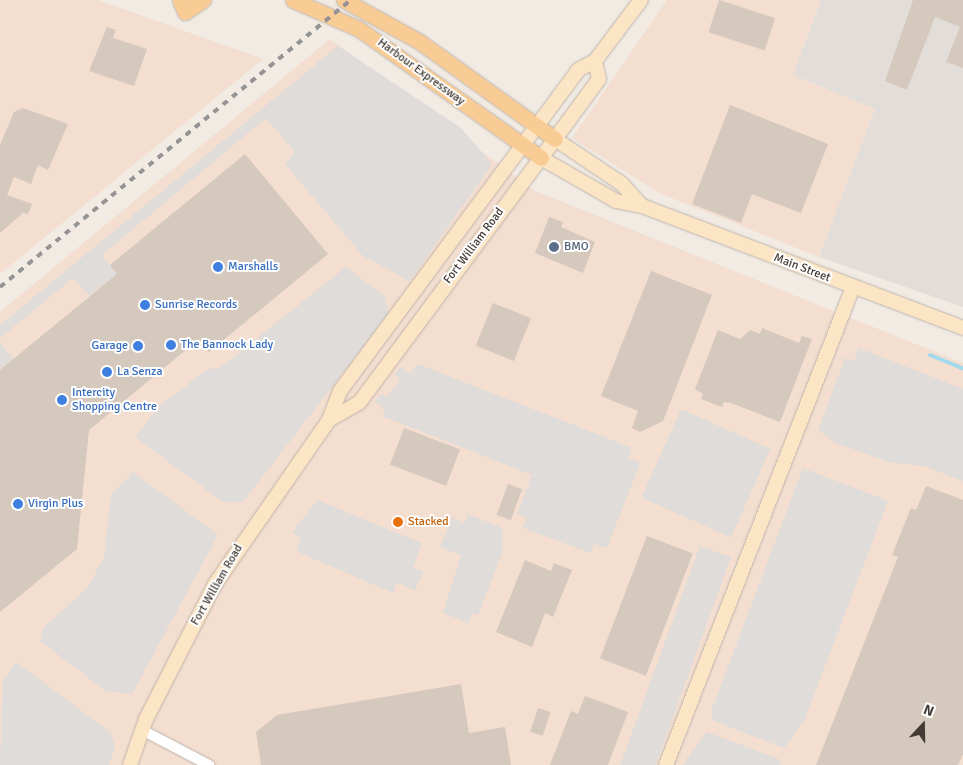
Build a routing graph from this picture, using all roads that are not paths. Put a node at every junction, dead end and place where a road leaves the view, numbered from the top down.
1 (180, 0) edge
2 (204, 0) edge
3 (293, 0) edge
4 (344, 0) edge
5 (641, 0) edge
6 (595, 61) junction
7 (536, 125) junction
8 (555, 139) junction
9 (521, 144) junction
10 (541, 158) junction
11 (642, 206) junction
12 (853, 287) junction
13 (963, 328) edge
14 (330, 420) junction
15 (142, 730) junction
16 (130, 765) edge
17 (209, 765) edge
18 (666, 765) edge

1 - 2 main road
3 - 9 main road, Harbour Expressway
4 - 7 main road, Harbour Expressway
5 - 6 main road, Fort William Road
6 - 7 main road, Fort William Road
6 - 8 main road, Fort William Road
7 - 8 main road, Harbour Expressway
7 - 9 main road, Fort William Road
8 - 10 main road, Fort William Road
8 - 11 main road, Main Street
9 - 10 main road, Harbour Expressway
9 - 14 main road, Fort William Road
10 - 11 main road, Main Street
10 - 14 main road, Fort William Road
11 - 12 main road, Main Street
12 - 13 main road, Main Street
12 - 18 main road
14 - 15 main road, Fort William Road
15 - 16 main road, Fort William Road
15 - 17 street

